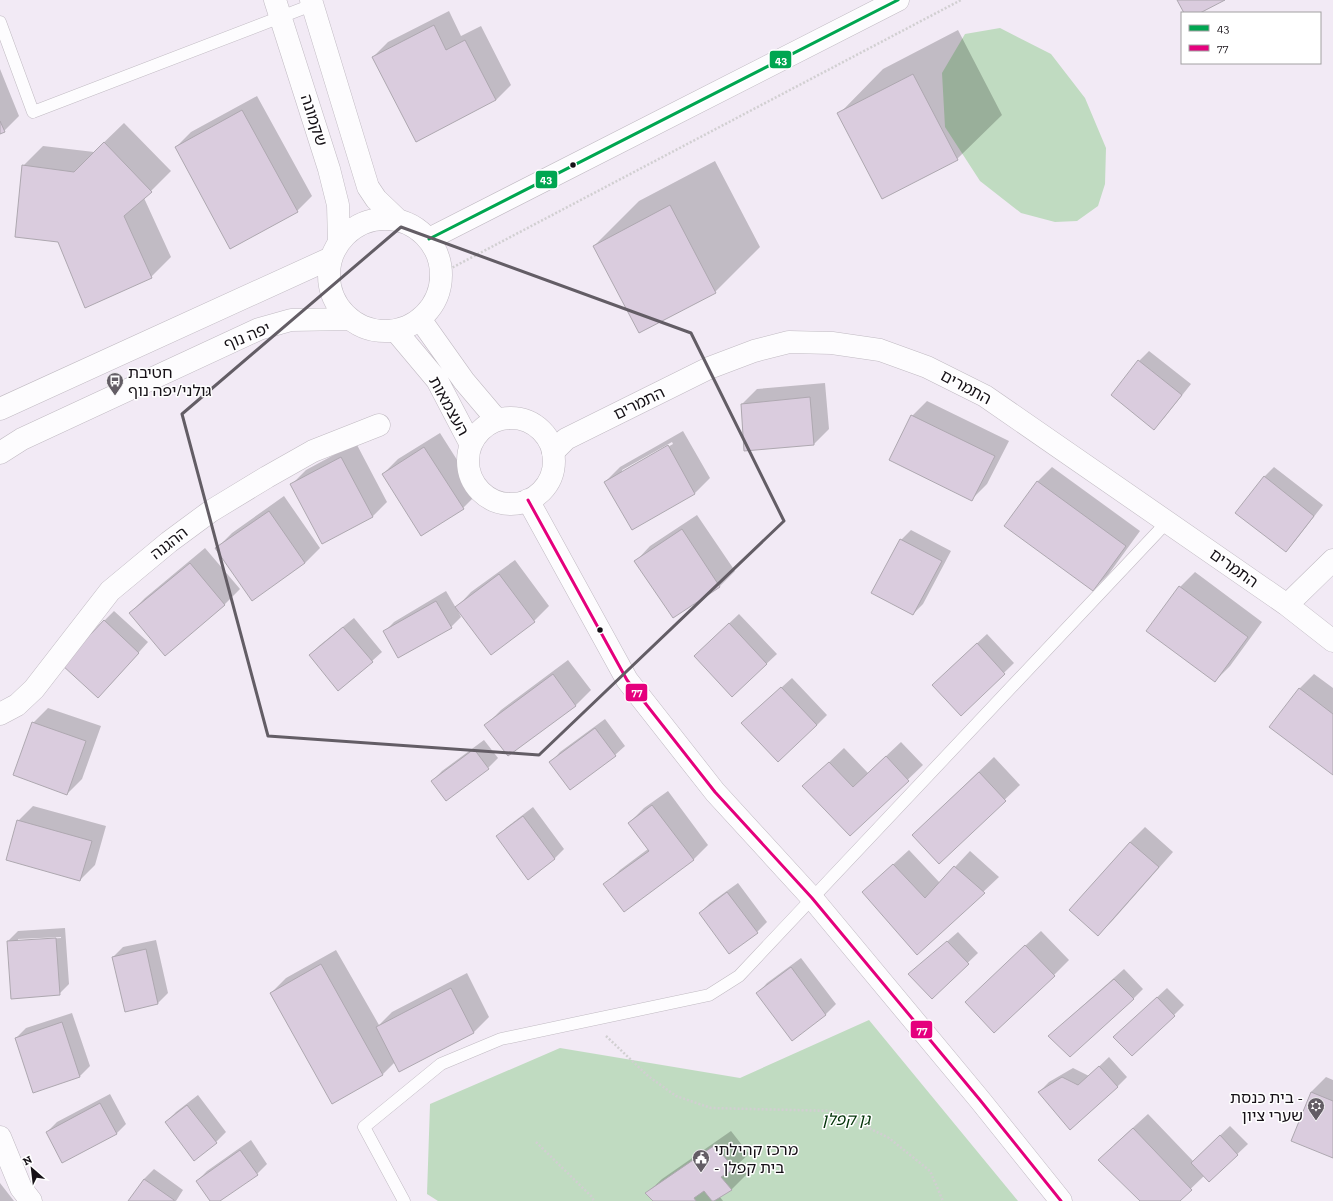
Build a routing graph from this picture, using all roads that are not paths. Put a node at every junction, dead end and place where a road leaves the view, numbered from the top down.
1 (898, 0) edge
2 (312, 3) edge
3 (278, 9) edge
4 (0, 22) edge
5 (398, 220) junction
6 (429, 239) junction
7 (335, 251) junction
8 (349, 318) junction
9 (420, 319) junction
10 (395, 330) junction
11 (0, 409) edge
12 (497, 420) junction
13 (379, 425) dead end
14 (471, 445) junction
15 (553, 452) junction
16 (0, 453) edge
17 (528, 500) junction
18 (1167, 522) junction
19 (1333, 560) edge
20 (1287, 605) junction
21 (1333, 641) edge
22 (0, 714) edge
23 (812, 898) junction
24 (0, 1137) edge
25 (31, 1201) edge
26 (404, 1201) edge
27 (1061, 1201) edge

1 - 6 street
2 - 3 lane
2 - 5 street, שקמונה
3 - 4 lane
3 - 7 street, שקמונה
5 - 6 street
5 - 7 street
6 - 9 street
7 - 8 street
7 - 11 street
8 - 10 street
8 - 16 street, יפה נוף
9 - 10 street
9 - 12 street, העצמאות
10 - 14 street, העצמאות
12 - 14 street
12 - 15 street
13 - 22 street, ההגנה
14 - 17 street
15 - 17 street
15 - 18 street, התמרים
17 - 23 street
18 - 20 street, התמרים
18 - 23 lane
19 - 20 street
20 - 21 street, התמרים
23 - 26 lane
23 - 27 street
24 - 25 street

